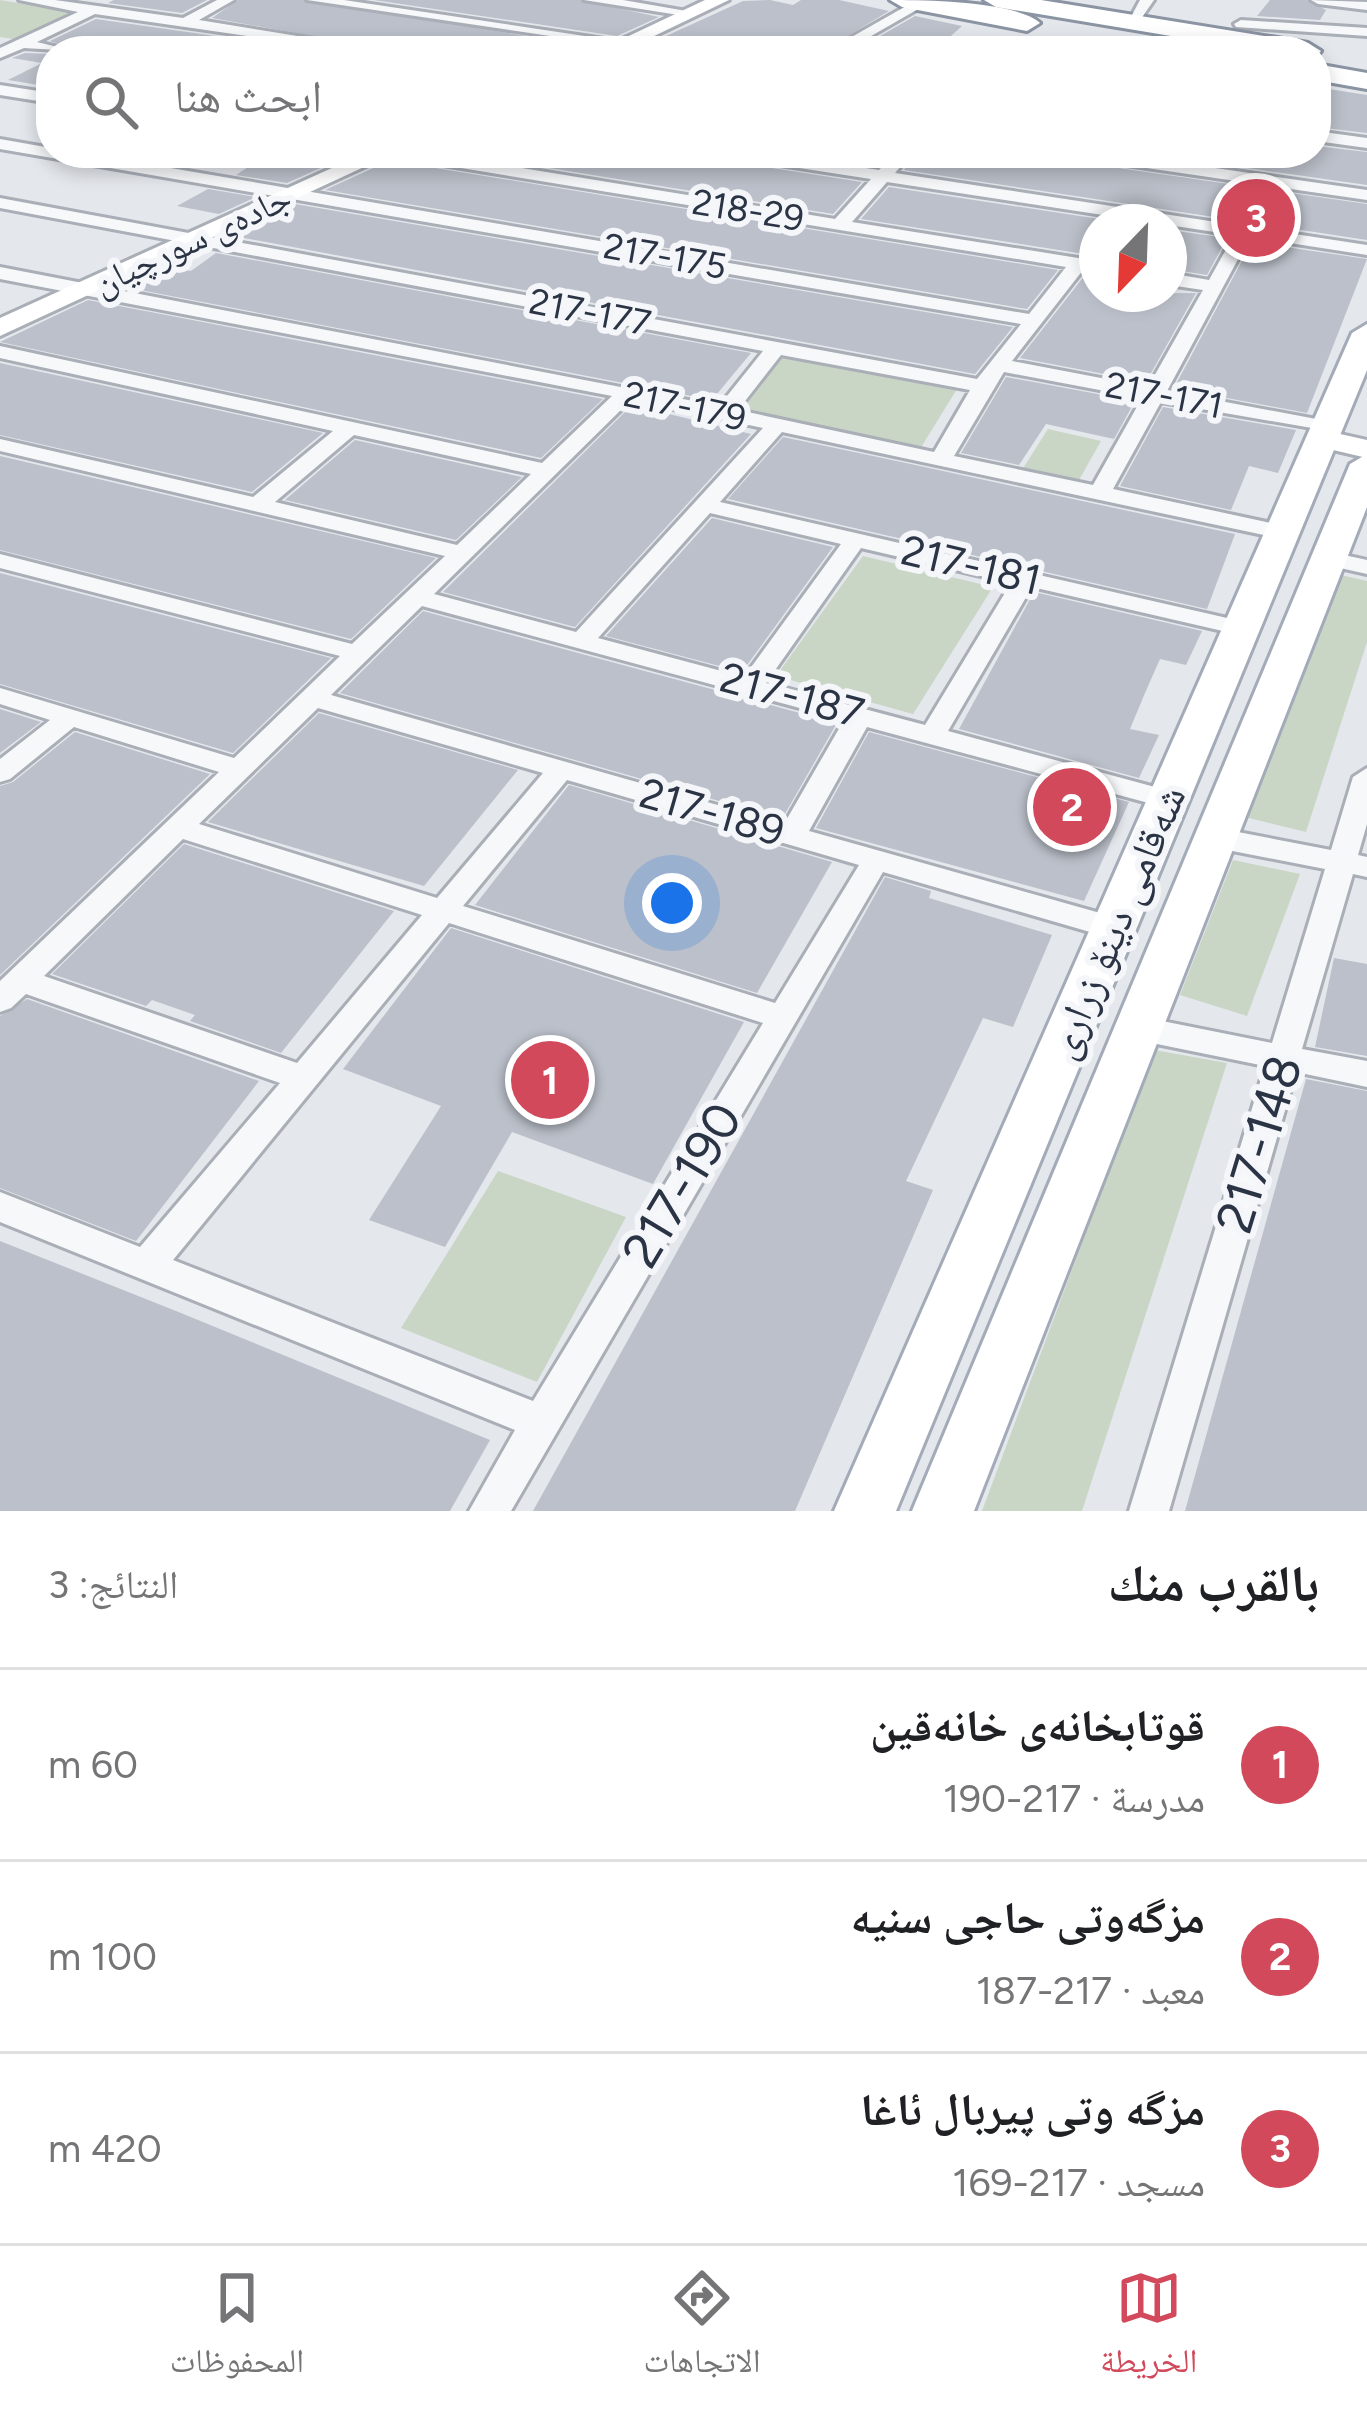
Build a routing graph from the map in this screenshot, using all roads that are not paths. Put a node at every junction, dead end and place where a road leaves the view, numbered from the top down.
1 (26, 0) edge
2 (116, 0) edge
3 (227, 0) edge
4 (314, 0) edge
5 (591, 0) edge
6 (1147, 0) edge
7 (1258, 0) edge
8 (1318, 0) edge
9 (1012, 1) edge
10 (911, 2) edge
11 (703, 5) edge
12 (1367, 5) edge
13 (93, 10) junction
14 (184, 22) junction
15 (1144, 32) junction
16 (1234, 32) junction
17 (1365, 35) edge
18 (38, 36) edge
19 (280, 36) edge
20 (545, 36) edge
21 (639, 36) edge
22 (858, 36) edge
23 (1153, 36) edge
24 (1250, 36) edge
25 (36, 37) edge
26 (0, 41) edge
27 (21, 44) junction
28 (36, 46) edge
29 (1331, 46) edge
30 (0, 54) edge
31 (1331, 75) edge
32 (1367, 81) edge
33 (0, 90) edge
34 (26, 94) junction
35 (36, 96) edge
36 (0, 107) edge
37 (1331, 138) edge
38 (1367, 143) edge
39 (0, 144) edge
40 (36, 150) edge
41 (144, 168) edge
42 (350, 168) edge
43 (491, 168) edge
44 (832, 168) edge
45 (892, 168) edge
46 (1181, 168) edge
47 (885, 176) junction
48 (296, 193) junction
49 (1367, 195) edge
50 (0, 203) edge
51 (838, 225) junction
52 (1245, 231) junction
53 (198, 237) junction
54 (1367, 250) edge
55 (1079, 264) edge
56 (0, 273) edge
57 (1079, 273) edge
58 (1187, 282) edge
59 (1213, 286) junction
60 (85, 289) junction
61 (1033, 320) junction
62 (0, 328) edge
63 (1367, 333) edge
64 (776, 348) junction
65 (0, 352) edge
66 (999, 365) junction
67 (982, 386) junction
68 (627, 394) junction
69 (1157, 394) junction
70 (724, 414) junction
71 (777, 425) junction
72 (350, 428) junction
73 (1346, 438) edge
74 (0, 445) edge
75 (941, 459) junction
76 (1367, 464) edge
77 (549, 471) junction
78 (1100, 493) junction
79 (703, 505) junction
80 (258, 506) junction
81 (1282, 532) junction
82 (857, 538) junction
83 (463, 553) junction
84 (0, 561) edge
85 (1347, 562) edge
86 (1026, 577) junction
87 (416, 597) junction
88 (1240, 628) junction
89 (583, 640) junction
90 (356, 653) junction
91 (752, 684) junction
92 (0, 696) edge
93 (309, 697) junction
94 (861, 714) junction
95 (71, 716) junction
96 (934, 733) junction
97 (237, 768) junction
98 (561, 769) junction
99 (0, 773) edge
100 (1367, 777) edge
101 (1167, 799) junction
102 (176, 827) junction
103 (792, 835) junction
104 (1217, 838) junction
105 (876, 860) junction
106 (1356, 865) edge
107 (443, 911) junction
108 (1114, 928) junction
109 (10, 990) edge
110 (782, 1017) junction
111 (1142, 1029) junction
112 (1285, 1058) junction
113 (1367, 1074) edge
114 (303, 1078) junction
115 (0, 1207) edge
116 (146, 1266) junction
117 (540, 1423) junction
118 (489, 1511) edge
119 (865, 1511) edge
120 (943, 1511) edge
121 (1149, 1511) edge

1 - 13 street
2 - 13 street
3 - 14 street
4 - 20 street
5 - 11 street
6 - 15 street
7 - 16 street
8 - 12 street
9 - 15 highway
10 - 15 highway
10 - 22 street
11 - 21 street
13 - 14 street
13 - 18 street
14 - 19 street
15 - 16 highway
15 - 23 highway
16 - 17 street
16 - 24 highway
17 - 29 highway
25 - 27 street
26 - 27 street
27 - 28 street
27 - 30 street
31 - 32 highway
33 - 34 street
34 - 35 street
34 - 36 street
37 - 38 street
39 - 40 street, 217-175
41 - 48 street, 217-175
42 - 48 street, جادەی سورچیان
43 - 51 street, 218-29
44 - 47 street
45 - 47 street
46 - 49 street
47 - 51 street
47 - 52 street
48 - 53 street, جادەی سورچیان
48 - 61 street, 217-175
50 - 53 street, 217-177
51 - 55 street, 218-29
52 - 54 street
52 - 59 street
53 - 60 street, جادەی سورچیان
53 - 64 street, 217-177
56 - 60 street, 217-179
57 - 61 street
58 - 59 street
59 - 69 street
60 - 62 street, جادەی سورچیان
60 - 68 street, 217-179
61 - 66 street
63 - 73 main road, شەقامی دینۆ زراری
64 - 67 street, 217-177
64 - 70 street
65 - 72 street
66 - 67 street
66 - 69 street, 217-171
67 - 75 street
68 - 70 street, 217-179
68 - 77 street
69 - 73 street, 217-171
69 - 78 street
70 - 71 street, 217-179
71 - 75 street, 217-179
71 - 79 street
72 - 77 street
72 - 80 street
73 - 81 main road, شەقامی دینۆ زراری
74 - 80 street
75 - 78 street, 217-179
76 - 85 main road, شەقامی دینۆ زراری
77 - 83 street
78 - 81 street, 217-179
79 - 82 street, 217-181
79 - 89 street
80 - 83 street
81 - 88 main road, شەقامی دینۆ زراری
82 - 86 street, 217-181
82 - 91 street
83 - 87 street
84 - 90 street
85 - 104 main road, شەقامی دینۆ زراری
86 - 88 street, 217-181
86 - 96 street
87 - 89 street, 217-187
87 - 90 street
88 - 101 main road, شەقامی دینۆ زراری
89 - 91 street, 217-187
90 - 93 street
91 - 94 street, 217-187
92 - 95 street
93 - 97 street
93 - 98 street, 217-189
94 - 96 street, 217-187
94 - 103 street
95 - 97 street
95 - 99 street
96 - 101 street, 217-187
97 - 102 street
98 - 103 street, 217-189
98 - 107 street
100 - 106 street, 217-148
101 - 108 main road, شەقامی دینۆ زراری
102 - 107 street
102 - 109 street
103 - 105 street, 217-189
104 - 106 street
104 - 111 main road, شەقامی دینۆ زراری
105 - 108 street, 217-189
105 - 110 street, 217-190
106 - 112 street, 217-148
107 - 110 street
107 - 114 street
108 - 119 main road, شەقامی دینۆ زراری
109 - 114 street
110 - 117 street, 217-190
111 - 112 street
111 - 120 main road, شەقامی دینۆ زراری
112 - 113 street
112 - 121 street, 217-148
114 - 116 street
115 - 116 street
116 - 117 street
117 - 118 street, 217-190

